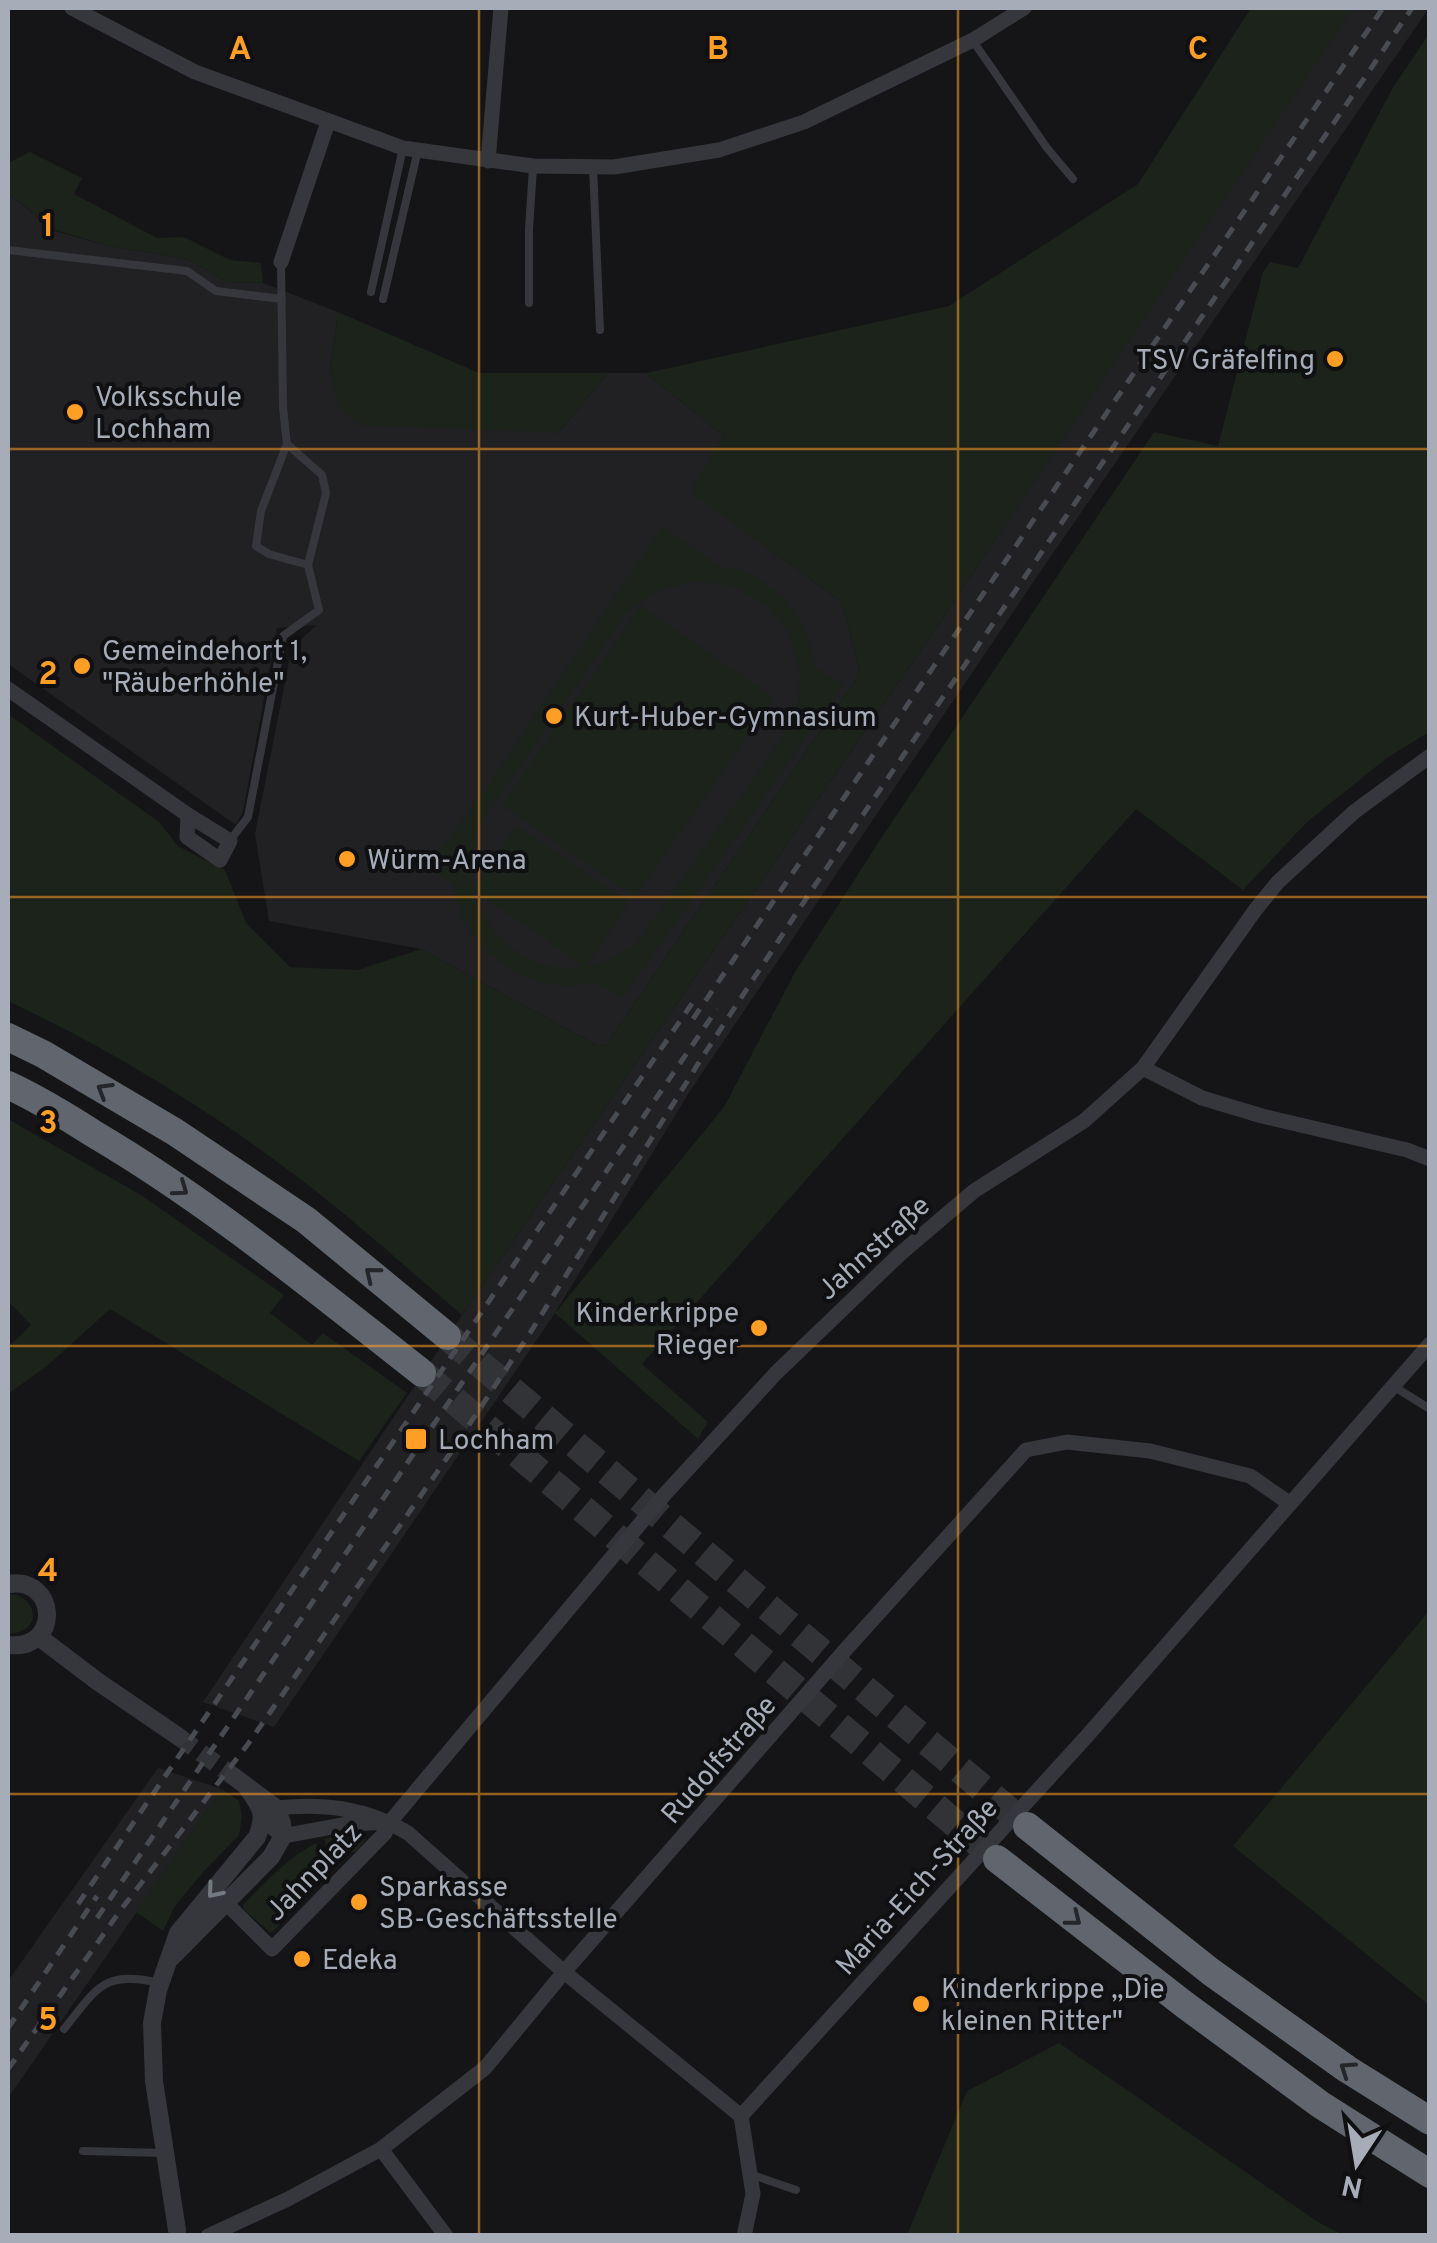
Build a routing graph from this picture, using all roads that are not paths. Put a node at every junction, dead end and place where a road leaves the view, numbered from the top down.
1 (72, 8) edge
2 (502, 8) edge
3 (1024, 8) edge
4 (973, 40) junction
5 (328, 122) junction
6 (410, 149) junction
7 (488, 161) junction
8 (533, 166) junction
9 (593, 166) junction
10 (1073, 179) dead end
11 (8, 250) edge
12 (282, 262) joint
13 (371, 292) dead end
14 (383, 298) dead end
15 (282, 299) junction
16 (529, 303) dead end
17 (600, 330) dead end
18 (287, 444) junction
19 (308, 565) junction
20 (8, 689) edge
21 (1430, 756) edge
22 (230, 841) joint
23 (8, 1037) edge
24 (1142, 1068) junction
25 (8, 1085) edge
26 (1430, 1159) edge
27 (447, 1336) tunnel mouth
28 (1430, 1344) edge
29 (422, 1373) tunnel mouth
30 (1393, 1386) junction
31 (1430, 1409) edge
32 (1289, 1503) junction
33 (8, 1584) edge
34 (39, 1636) junction
35 (8, 1645) edge
36 (179, 1737) tunnel mouth
37 (240, 1781) tunnel mouth
38 (270, 1814) junction
39 (390, 1822) junction
40 (1027, 1826) tunnel mouth
41 (283, 1836) junction
42 (997, 1859) tunnel mouth
43 (226, 1904) junction
44 (167, 1962) junction
45 (564, 1972) junction
46 (160, 1983) junction
47 (64, 2029) dead end
48 (741, 2116) junction
49 (1430, 2121) edge
50 (380, 2149) junction
51 (84, 2151) dead end
52 (165, 2153) junction
53 (750, 2174) junction
54 (1430, 2174) edge
55 (796, 2190) dead end
56 (178, 2234) edge
57 (208, 2236) edge
58 (446, 2236) edge
59 (744, 2236) edge

1 - 5 street
2 - 7 street
3 - 4 street
4 - 9 street
4 - 10 lane
5 - 6 street
5 - 12 street
6 - 7 street
6 - 13 lane
6 - 14 lane
7 - 8 street
8 - 9 street
8 - 16 lane
9 - 17 lane
11 - 15 lane
12 - 15 lane
15 - 18 lane
18 - 19 lane
18 - 19 lane
19 - 22 lane
20 - 22 street
21 - 24 street, Jahnstraße
27 -> 23 highway
24 - 26 street
24 - 39 street, Jahnstraße
25 -> 29 highway
28 - 30 street, Maria-Eich-Straße
30 - 31 lane
30 - 32 street, Maria-Eich-Straße
32 - 45 street, Rudolfstraße
32 - 48 street, Maria-Eich-Straße
33 - 34 street
34 - 35 street
34 - 36 street
37 - 38 street
38 - 39 street
38 - 41 street
38 -> 44 street
39 - 41 street
39 - 43 street, Jahnplatz
39 - 45 street
49 -> 40 highway
41 - 43 street
42 -> 54 highway
43 - 44 street
44 - 46 street
45 - 48 street
45 - 50 street, Rudolfstraße
46 - 47 lane
46 - 52 street
48 - 53 street
50 - 57 street, Rudolfstraße
50 - 58 street
51 - 52 lane
52 - 56 street
53 - 55 lane
53 - 59 street

